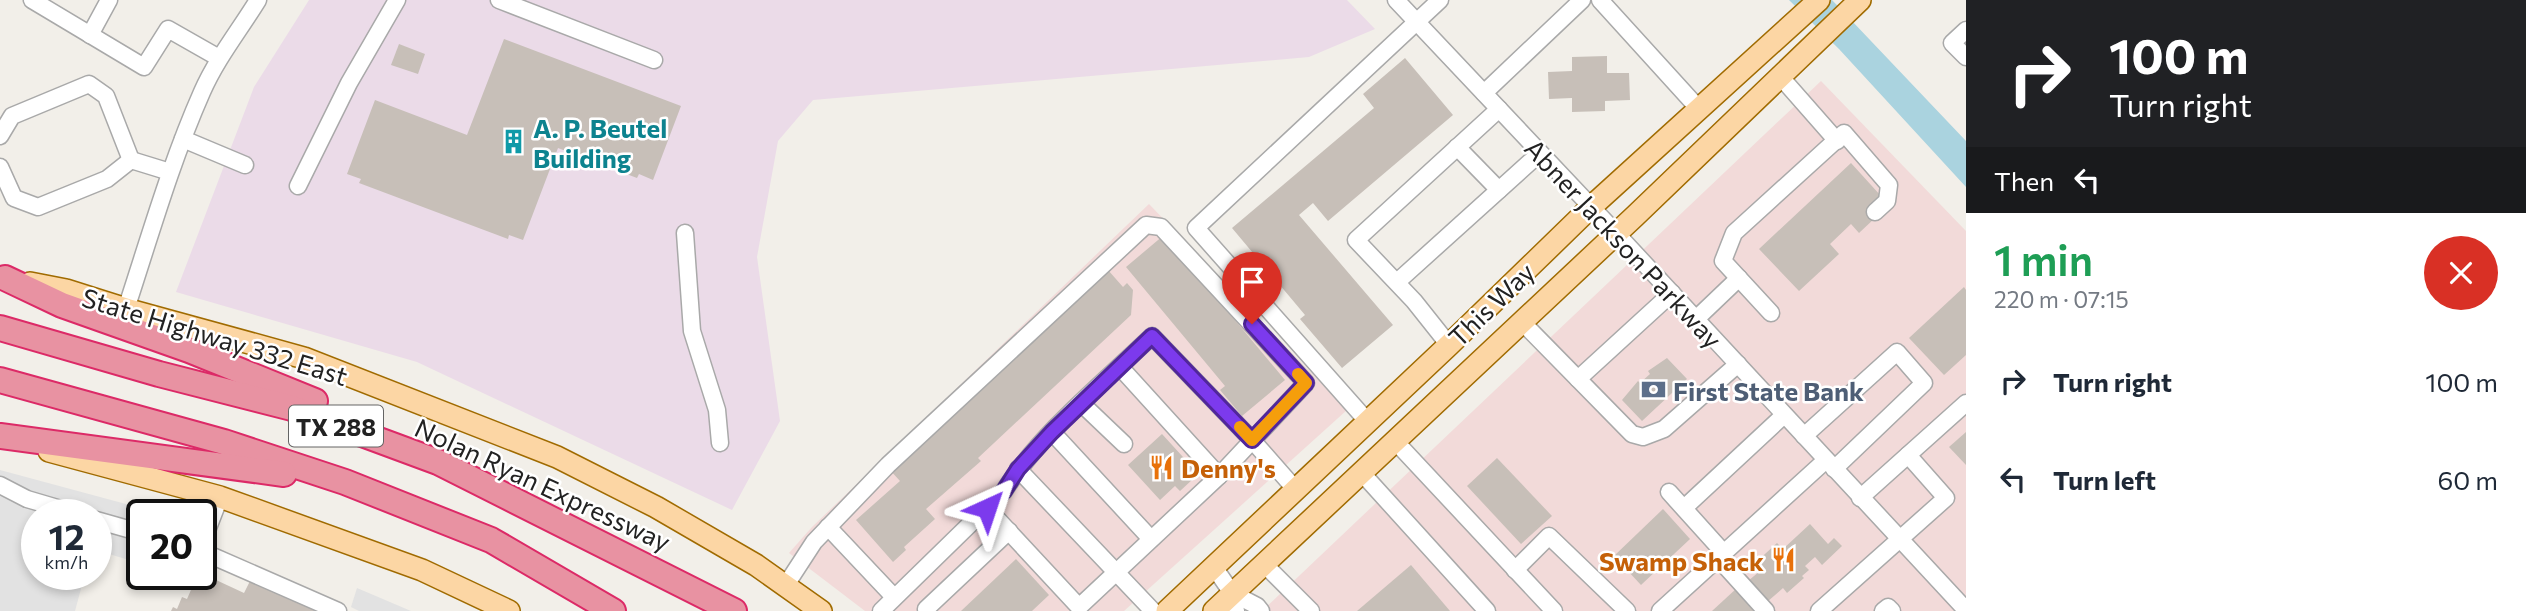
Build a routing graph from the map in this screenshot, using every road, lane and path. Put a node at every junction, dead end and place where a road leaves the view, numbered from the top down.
1 (32, 0) edge
2 (109, 0) edge
3 (258, 0) edge
4 (397, 0) edge
5 (499, 0) edge
6 (1396, 0) edge
7 (1440, 0) edge
8 (1582, 0) edge
9 (1600, 0) edge
10 (1819, 0) edge
11 (1860, 0) edge
12 (1418, 23) junction
13 (1966, 30) edge
14 (90, 35) junction
15 (1966, 57) edge
16 (219, 58) junction
17 (654, 60) dead end
18 (1779, 75) junction
19 (1484, 93) junction
20 (1699, 108) junction
21 (1499, 109) junction
22 (0, 136) edge
23 (183, 139) junction
24 (1837, 141) junction
25 (1457, 147) junction
26 (1540, 153) junction
27 (131, 160) junction
28 (245, 165) dead end
29 (0, 167) edge
30 (170, 173) junction
31 (298, 186) dead end
32 (1499, 190) junction
33 (1591, 207) junction
34 (1875, 212) dead end
35 (685, 233) dead end
36 (1616, 233) junction
37 (2, 278) edge
38 (1739, 278) junction
39 (1396, 282) junction
40 (1672, 293) junction
41 (126, 309) junction
42 (1771, 313) dead end
43 (1696, 319) junction
44 (1522, 322) junction
45 (0, 328) edge
46 (1449, 345) junction
47 (1738, 364) junction
48 (1120, 367) junction
49 (1472, 369) junction
50 (1578, 379) junction
51 (0, 380) edge
52 (1966, 403) edge
53 (1082, 404) junction
54 (1784, 415) junction
55 (1368, 422) junction
56 (1052, 432) junction
57 (1804, 436) junction
58 (0, 437) edge
59 (1252, 440) junction
60 (1395, 441) junction
61 (720, 443) dead end
62 (1125, 444) dead end
63 (1908, 455) junction
64 (438, 462) junction
65 (1830, 464) junction
66 (1018, 469) junction
67 (1361, 472) junction
68 (1219, 476) junction
69 (345, 482) junction
70 (0, 485) edge
71 (1296, 490) junction
72 (1669, 492) dead end
73 (220, 497) junction
74 (1860, 498) junction
75 (27, 499) edge
76 (217, 505) edge
77 (987, 508) junction
78 (1684, 508) junction
79 (828, 527) junction
80 (1009, 531) junction
81 (1151, 539) junction
82 (1898, 539) junction
83 (1721, 555) junction
84 (217, 558) edge
85 (1264, 564) junction
86 (1214, 567) junction
87 (1515, 570) junction
88 (1115, 572) junction
89 (786, 585) junction
90 (898, 593) junction
91 (1234, 602) edge
92 (1964, 605) edge
93 (1076, 609) edge
94 (927, 610) edge
95 (338, 611) edge
96 (509, 611) edge
97 (613, 611) edge
98 (734, 611) edge
99 (821, 611) edge
100 (881, 611) edge
101 (1153, 611) edge
102 (1167, 611) edge
103 (1214, 611) edge
104 (1262, 611) edge
105 (1311, 611) edge
106 (1487, 611) edge
107 (1554, 611) edge
108 (1627, 611) edge
109 (1660, 611) edge
110 (1766, 611) edge
111 (1819, 611) edge
112 (1883, 611) edge
113 (1892, 611) edge

1 - 14 street
2 - 14 street
3 - 16 street
4 - 31 street
5 - 17 street
6 - 12 street, Abner Jackson Parkway
7 - 12 street
8 - 19 street
9 - 20 street
10 - 20 main road, This Way
11 - 18 main road, This Way
12 - 19 street, Abner Jackson Parkway
12 - 55 street
13 - 15 street
14 - 16 street
16 - 23 street
18 - 24 street
18 - 36 main road, This Way
19 - 21 street, Abner Jackson Parkway
20 - 33 main road, This Way
21 - 25 street
21 - 26 street, Abner Jackson Parkway
22 - 27 street
23 - 28 street
23 - 30 street
24 - 34 street
24 - 38 street
25 - 32 street
25 - 39 street
26 - 32 street
26 - 33 street, Abner Jackson Parkway
27 - 29 street
27 - 30 street
30 - 41 street
32 - 39 street
33 - 36 street, Abner Jackson Parkway
33 - 46 main road, This Way
35 - 61 street
36 - 40 street, Abner Jackson Parkway
36 - 44 main road, This Way
37 - 41 main road, State Highway 332 East
37 - 64 highway
38 - 42 street
38 - 43 street
39 - 46 street
40 - 43 street, Abner Jackson Parkway
40 - 50 street
41 - 89 main road, State Highway 332 East
43 - 47 street, Abner Jackson Parkway
44 - 49 main road, This Way
44 - 50 street
45 - 64 highway, Nolan Ryan Expressway / TX 288
46 - 49 main road
46 - 55 main road, This Way
47 - 50 street
47 - 54 street, Abner Jackson Parkway
48 - 53 street
48 - 59 street
48 - 68 street
49 - 60 main road, This Way
51 - 69 highway, TX 288
52 - 63 street
53 - 56 street
53 - 62 street
54 - 57 street, Abner Jackson Parkway
54 - 78 street
55 - 71 main road, This Way
56 - 66 street
56 - 81 street
57 - 65 street, Abner Jackson Parkway
57 - 65 street
58 - 69 highway
58 - 73 main road
59 - 68 street
59 - 71 street
59 - 79 street
60 - 67 main road, This Way
60 - 87 street
63 - 74 street
63 - 82 street
64 - 98 highway, Nolan Ryan Expressway / TX 288
65 - 74 street, Abner Jackson Parkway
65 - 83 street
66 - 77 street
66 - 88 street
67 - 85 main road, This Way
67 - 106 street
68 - 81 street
69 - 97 highway, TX 288
70 - 75 street
71 - 86 main road, This Way
72 - 78 street
73 - 76 street
73 - 96 main road
74 - 82 street, Abner Jackson Parkway
77 - 80 street
77 - 90 street
78 - 83 street
79 - 89 street
79 - 90 street
80 - 93 street
80 - 94 street
81 - 88 street
82 - 92 street, Abner Jackson Parkway
82 - 111 street
83 - 109 street
83 - 110 street
84 - 95 street
85 - 91 main road, This Way
85 - 105 street
86 - 91 street
86 - 102 main road, This Way
87 - 107 street
87 - 108 street
88 - 93 street
88 - 101 street
89 - 99 main road, State Highway 332 East
90 - 94 street
90 - 100 street
91 - 103 main road, This Way
91 - 104 street
112 - 113 street

